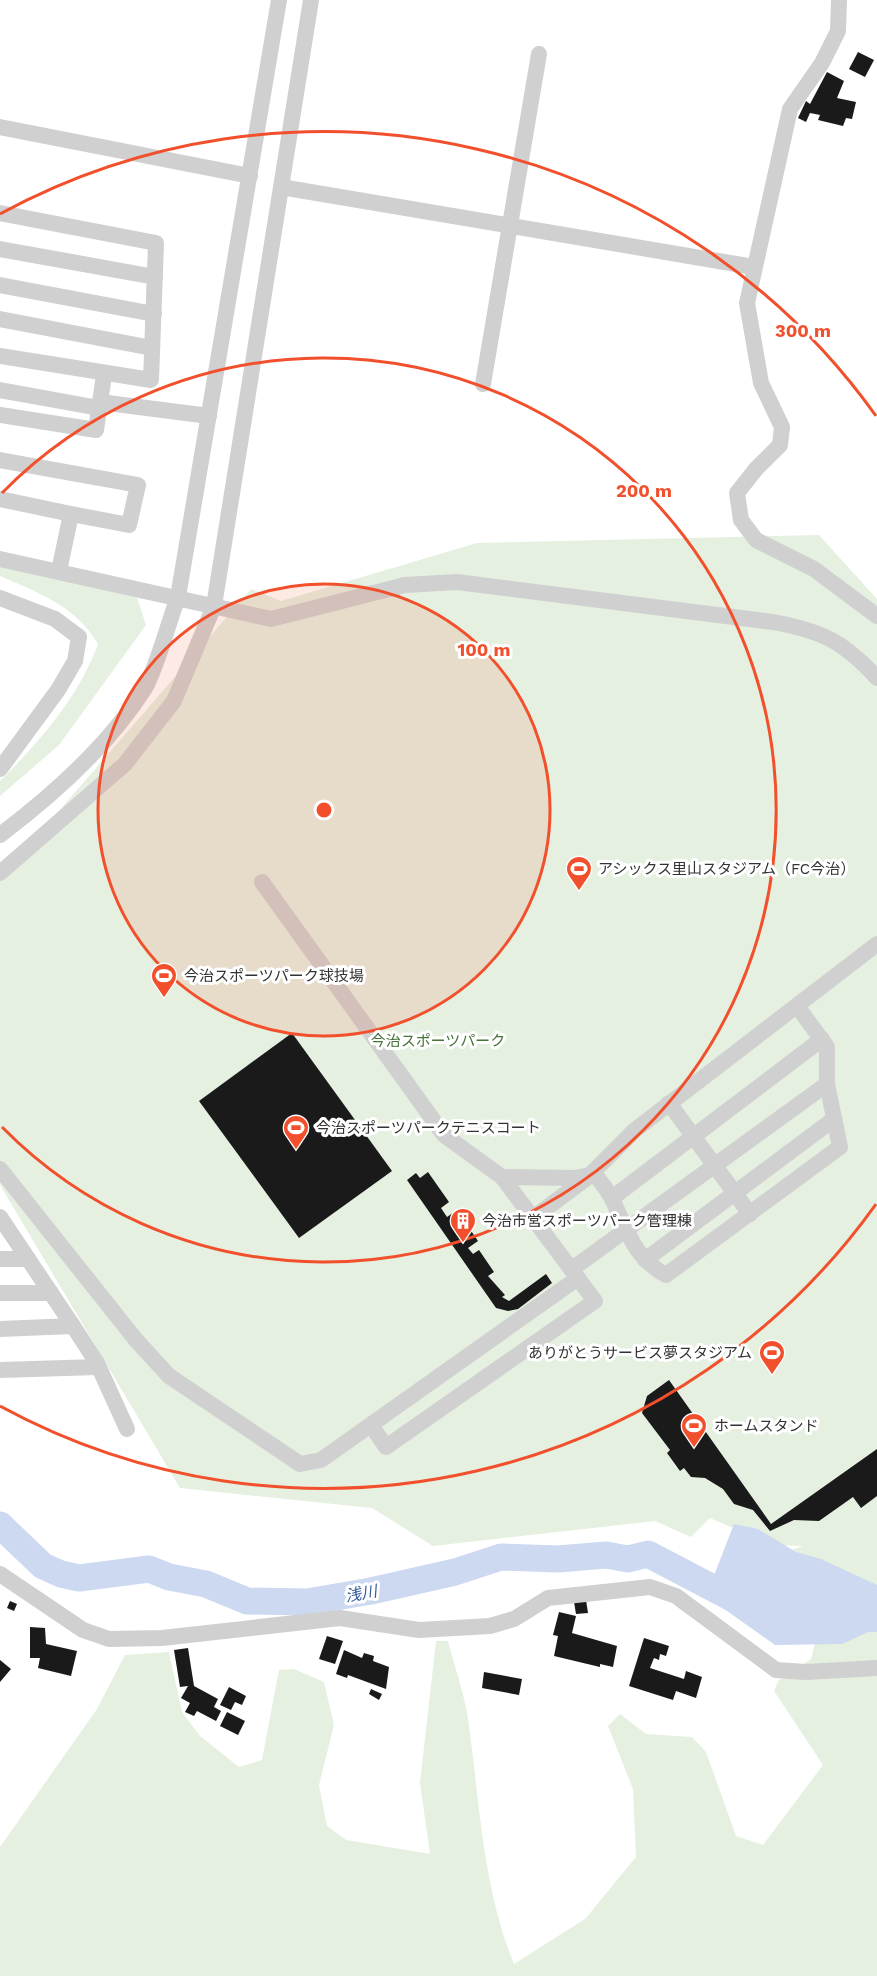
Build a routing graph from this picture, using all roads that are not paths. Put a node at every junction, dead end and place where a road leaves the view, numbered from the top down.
1 (279, 0) edge
2 (310, 0) edge
3 (839, 0) edge
4 (539, 54) dead end
5 (0, 127) edge
6 (250, 176) junction
7 (281, 187) junction
8 (0, 213) edge
9 (510, 226) junction
10 (0, 249) edge
11 (754, 267) junction
12 (155, 277) junction
13 (0, 285) edge
14 (154, 314) junction
15 (0, 319) edge
16 (152, 348) junction
17 (0, 356) edge
18 (104, 375) junction
19 (483, 384) dead end
20 (0, 390) edge
21 (100, 405) junction
22 (0, 415) edge
23 (209, 416) junction
24 (0, 460) edge
25 (0, 499) edge
26 (71, 514) junction
27 (0, 559) edge
28 (58, 571) junction
29 (178, 597) junction
30 (0, 598) edge
31 (214, 606) junction
32 (877, 616) edge
33 (877, 678) edge
34 (0, 769) edge
35 (0, 836) edge
36 (0, 873) edge
37 (262, 882) dead end
38 (877, 944) edge
39 (797, 1006) junction
40 (822, 1039) junction
41 (827, 1084) junction
42 (669, 1103) junction
43 (834, 1119) junction
44 (694, 1136) junction
45 (715, 1165) junction
46 (0, 1169) edge
47 (592, 1174) junction
48 (502, 1177) junction
49 (735, 1193) junction
50 (612, 1198) junction
51 (750, 1214) junction
52 (533, 1218) junction
53 (2, 1223) edge
54 (624, 1231) junction
55 (0, 1259) edge
56 (28, 1259) junction
57 (645, 1260) junction
58 (575, 1274) junction
59 (0, 1293) edge
60 (51, 1293) junction
61 (73, 1326) junction
62 (0, 1329) edge
63 (99, 1367) junction
64 (0, 1370) edge
65 (371, 1425) junction
66 (127, 1429) dead end
67 (0, 1574) edge
68 (877, 1668) edge

1 - 6 street
2 - 7 street
3 - 11 street
4 - 9 street
5 - 6 street
6 - 23 street
7 - 9 street
7 - 31 street
8 - 12 street
9 - 11 street
9 - 19 street
10 - 12 street
11 - 32 street
12 - 14 street
13 - 14 street
14 - 16 street
15 - 16 street
16 - 18 street
17 - 18 street
18 - 21 street
20 - 21 street
21 - 22 street
21 - 23 street
23 - 29 street
24 - 26 street
25 - 26 street
26 - 28 street
27 - 28 street
28 - 29 street
29 - 31 street
29 - 35 street
30 - 34 street
31 - 33 street
31 - 36 street
37 - 48 street
38 - 39 street
39 - 40 street
39 - 42 street
40 - 41 street
40 - 44 street
41 - 43 street
41 - 45 street
42 - 44 street
42 - 47 street
43 - 49 street
43 - 51 street
44 - 45 street
44 - 50 street
45 - 49 street
45 - 54 street
46 - 65 street
47 - 48 street
47 - 50 street
47 - 52 street
48 - 52 street
49 - 51 street
49 - 57 street
50 - 54 street
51 - 57 street
52 - 58 street
53 - 56 street
54 - 57 street
54 - 58 street
55 - 56 street
56 - 60 street
58 - 65 street
58 - 65 street
59 - 60 street
60 - 61 street
61 - 62 street
61 - 63 street
63 - 64 street
63 - 66 street
67 - 68 street

